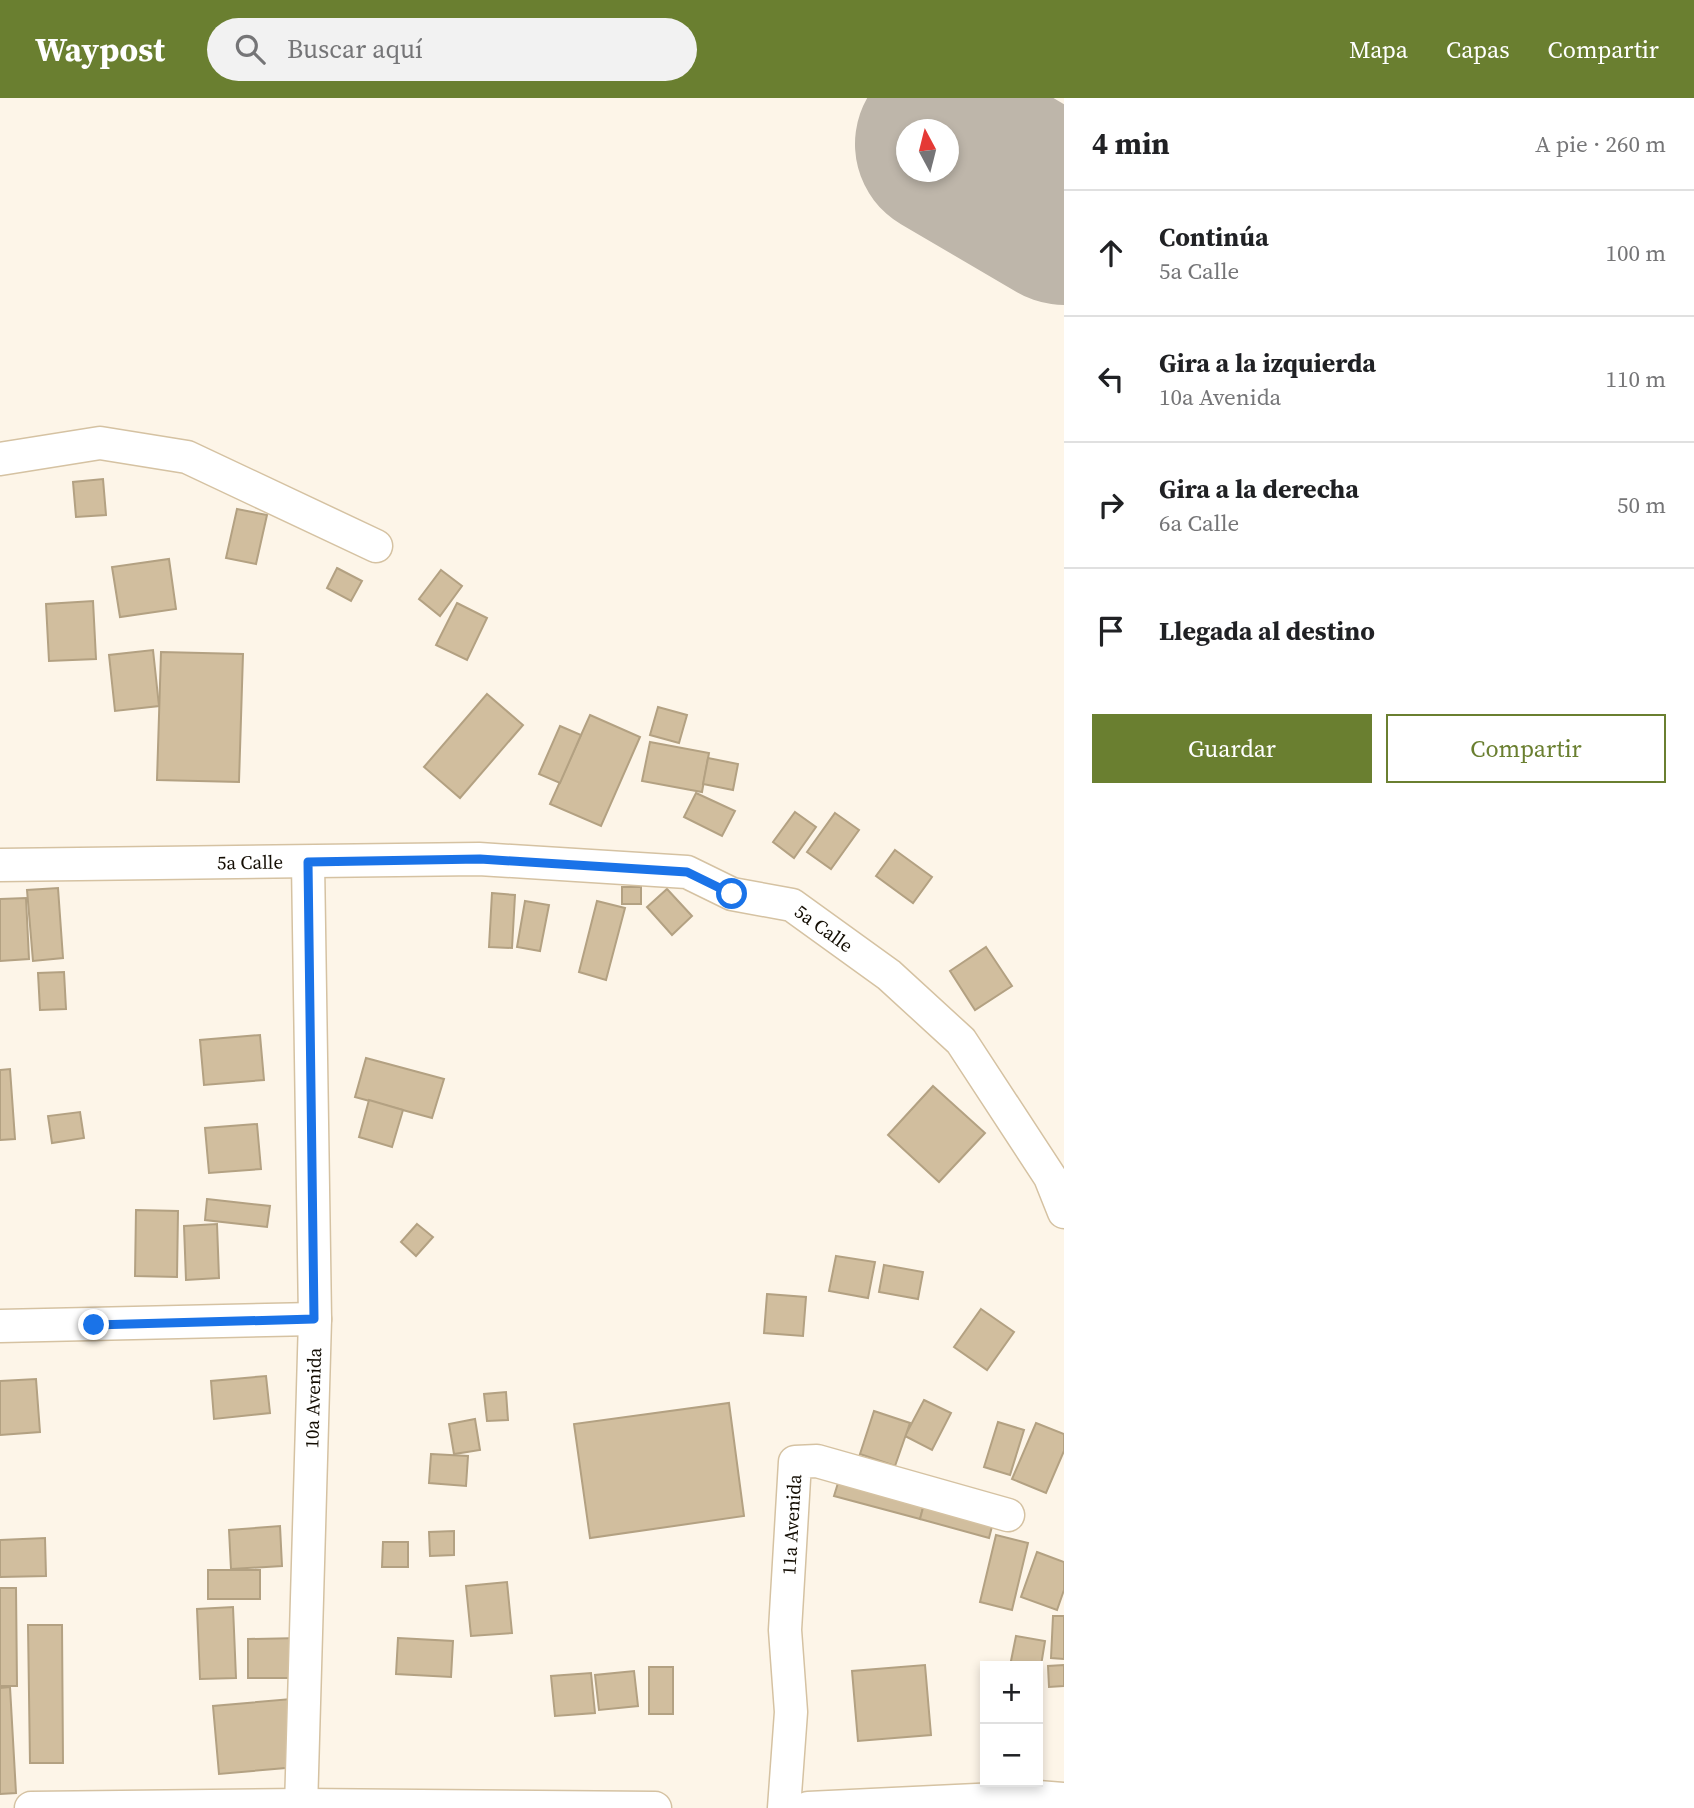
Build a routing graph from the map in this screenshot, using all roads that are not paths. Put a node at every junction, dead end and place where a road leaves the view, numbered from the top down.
1 (0, 459) edge
2 (376, 546) dead end
3 (308, 862) junction
4 (0, 865) edge
5 (1064, 1212) edge
6 (314, 1319) junction
7 (0, 1326) edge
8 (1008, 1514) dead end
9 (1064, 1799) edge
10 (301, 1806) edge
11 (31, 1808) edge
12 (655, 1808) edge
13 (784, 1808) edge
14 (808, 1808) edge

1 - 2 street
3 - 4 street, 5a Calle
3 - 5 street, 5a Calle
3 - 6 street, 10a Avenida
6 - 7 street
6 - 10 street, 10a Avenida
8 - 13 street, 11a Avenida
9 - 14 street
10 - 11 street
10 - 12 street

